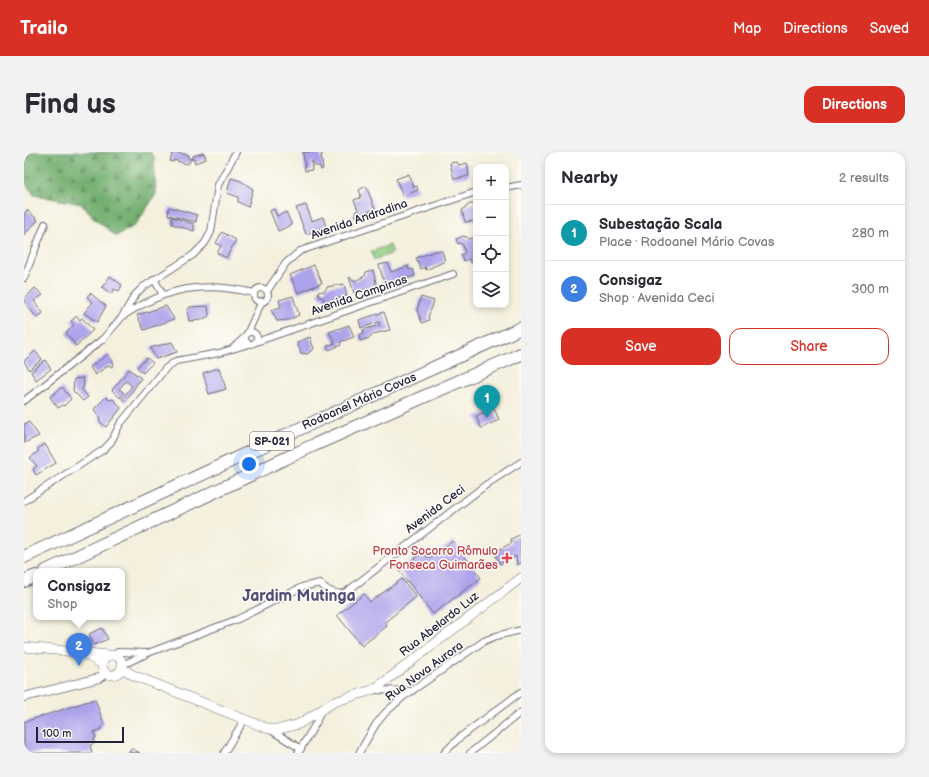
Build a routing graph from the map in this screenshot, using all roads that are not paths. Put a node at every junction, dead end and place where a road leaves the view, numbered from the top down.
1 (236, 152) edge
2 (521, 185) edge
3 (509, 187) edge
4 (473, 193) edge
5 (45, 224) dead end
6 (453, 274) dead end
7 (24, 278) edge
8 (154, 280) junction
9 (267, 291) junction
10 (254, 293) junction
11 (163, 295) junction
12 (262, 301) junction
13 (122, 317) junction
14 (521, 328) edge
15 (252, 336) junction
16 (231, 350) junction
17 (521, 354) edge
18 (24, 401) edge
19 (521, 462) edge
20 (24, 501) edge
21 (24, 557) edge
22 (52, 568) edge
23 (521, 578) edge
24 (521, 630) edge
25 (24, 647) edge
26 (148, 653) junction
27 (84, 654) junction
28 (111, 655) junction
29 (102, 664) junction
30 (121, 669) junction
31 (106, 673) junction
32 (372, 690) junction
33 (398, 690) junction
34 (412, 690) junction
35 (521, 692) edge
36 (24, 697) edge
37 (397, 702) junction
38 (320, 712) junction
39 (521, 712) edge
40 (244, 720) junction
41 (269, 729) junction
42 (280, 729) junction
43 (289, 743) junction
44 (300, 751) edge
45 (224, 753) edge
46 (358, 753) edge
47 (444, 753) edge
48 (470, 753) edge

1 - 8 street
2 - 3 street
4 - 9 street, Avenida Andradina
5 - 7 street
6 - 15 street, Avenida Campinas
8 - 11 street
8 - 13 street
9 - 10 street
9 - 12 street
10 - 11 street
10 - 12 street
11 - 13 street
12 - 15 street
13 - 18 street
14 - 21 highway, Rodoanel Mário Covas / SP-021
15 - 16 street, Avenida Campinas
15 - 16 street
16 - 20 street
17 - 22 highway, Rodoanel Mário Covas / SP-021
19 - 26 street, Avenida Ceci
23 - 32 main road, Rua Abelardo Luz
24 - 34 street, Rua Nova Aurora
25 - 27 main road, Avenida Ceci
26 - 28 street, Avenida Ceci
26 - 30 street, Avenida Ceci
27 - 28 main road, Avenida Ceci
27 - 29 main road, Avenida Ceci
28 - 29 main road
28 - 30 main road
29 - 31 main road
30 - 31 main road
30 - 40 main road, Rua Abelardo Luz
31 - 36 street
32 - 33 street, Rua Abelardo Luz
32 - 38 main road, Rua Abelardo Luz
33 - 34 street, Rua Abelardo Luz
33 - 37 street
34 - 37 street, Rua Nova Aurora
35 - 47 street
37 - 46 street, Rua Nova Aurora
38 - 42 main road, Rua Abelardo Luz
38 - 44 street
39 - 48 street
40 - 41 main road, Rua Abelardo Luz
40 - 45 street
41 - 42 main road, Rua Abelardo Luz
41 - 43 street
42 - 43 street
43 - 44 street

